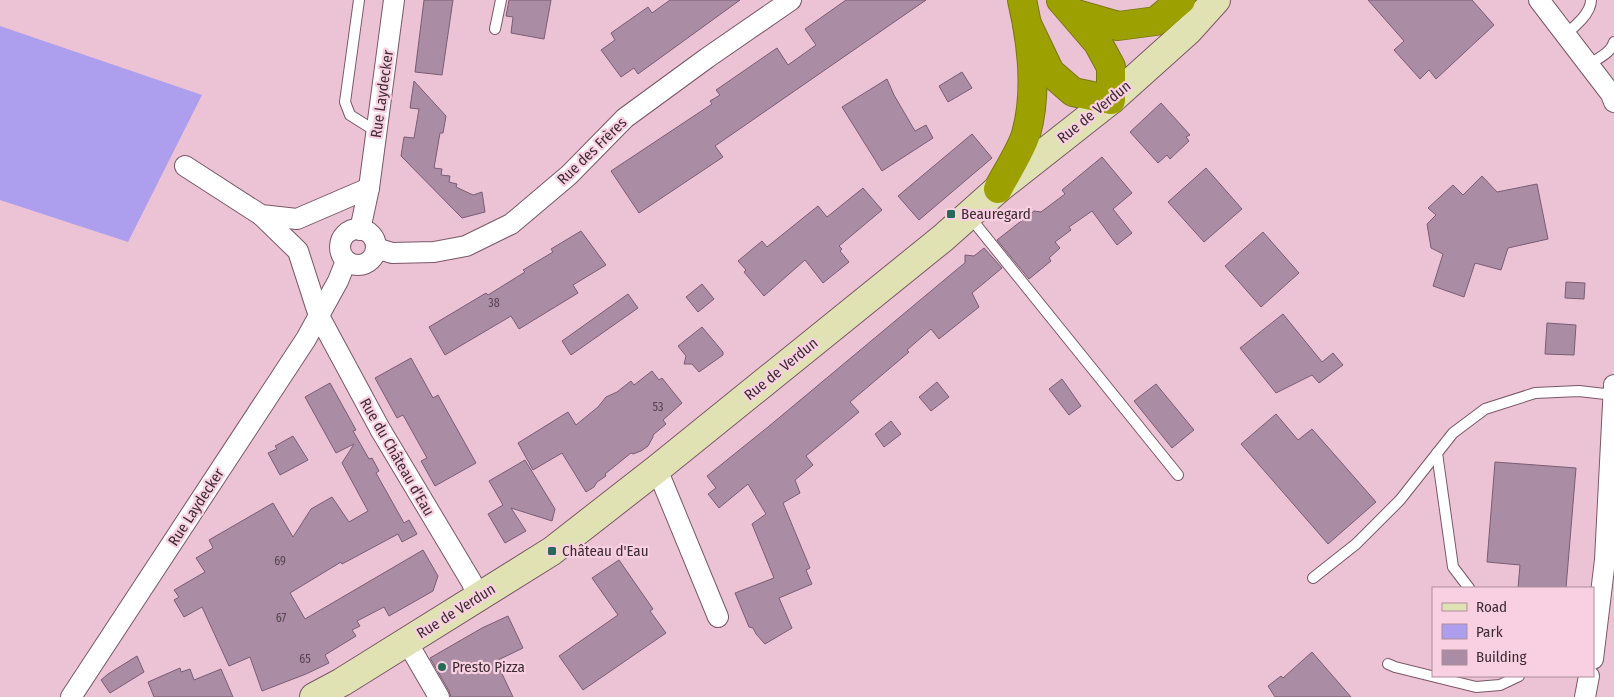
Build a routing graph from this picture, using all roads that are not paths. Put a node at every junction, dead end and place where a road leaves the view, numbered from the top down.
1 (359, 0) edge
2 (394, 0) edge
3 (501, 0) edge
4 (791, 0) edge
5 (1181, 0) edge
6 (1216, 0) edge
7 (1539, 0) edge
8 (1591, 0) edge
9 (1067, 6) edge
10 (1025, 12) edge
11 (495, 29) dead end
12 (1565, 34) junction
13 (1614, 42) edge
14 (1588, 65) junction
15 (1111, 100) junction
16 (1614, 102) edge
17 (377, 132) junction
18 (185, 166) dead end
19 (369, 188) junction
20 (998, 190) junction
21 (261, 215) junction
22 (968, 215) junction
23 (360, 230) junction
24 (376, 248) junction
25 (346, 262) junction
26 (319, 316) junction
27 (1614, 385) edge
28 (1614, 396) edge
29 (1437, 453) junction
30 (657, 469) junction
31 (1178, 475) dead end
32 (1313, 578) dead end
33 (1468, 587) edge
34 (478, 596) junction
35 (718, 617) dead end
36 (1595, 627) edge
37 (407, 642) junction
38 (1594, 643) edge
39 (1388, 664) dead end
40 (1432, 676) edge
41 (1436, 677) edge
42 (1517, 677) edge
43 (1589, 677) edge
44 (71, 697) edge
45 (314, 697) edge
46 (439, 697) edge
47 (1585, 697) edge

1 - 17 lane
2 - 17 street, Rue Laydecker
3 - 11 lane
4 - 24 street, Rue des Frères
5 - 9 highway
6 - 15 main road, Rue de Verdun
7 - 12 street
8 - 12 lane
9 - 15 highway
10 - 15 highway
10 - 20 highway
12 - 14 street
13 - 14 lane
14 - 16 street
15 - 20 main road, Rue de Verdun
17 - 19 street, Rue Laydecker
18 - 21 street
19 - 21 street
19 - 23 street, Rue Laydecker
20 - 22 main road, Rue de Verdun
21 - 26 street
22 - 30 main road, Rue de Verdun
22 - 31 lane
23 - 24 street
23 - 25 street
24 - 25 street
25 - 26 street, Rue Laydecker
26 - 34 street, Rue du Château d'Eau
26 - 44 street, Rue Laydecker
27 - 28 street
28 - 29 lane
28 - 36 street
29 - 32 lane
29 - 33 lane
30 - 34 main road, Rue de Verdun
30 - 35 street
34 - 37 main road, Rue de Verdun
36 - 38 street
37 - 45 main road, Rue de Verdun
37 - 46 street
39 - 40 lane
41 - 42 lane
43 - 47 street

